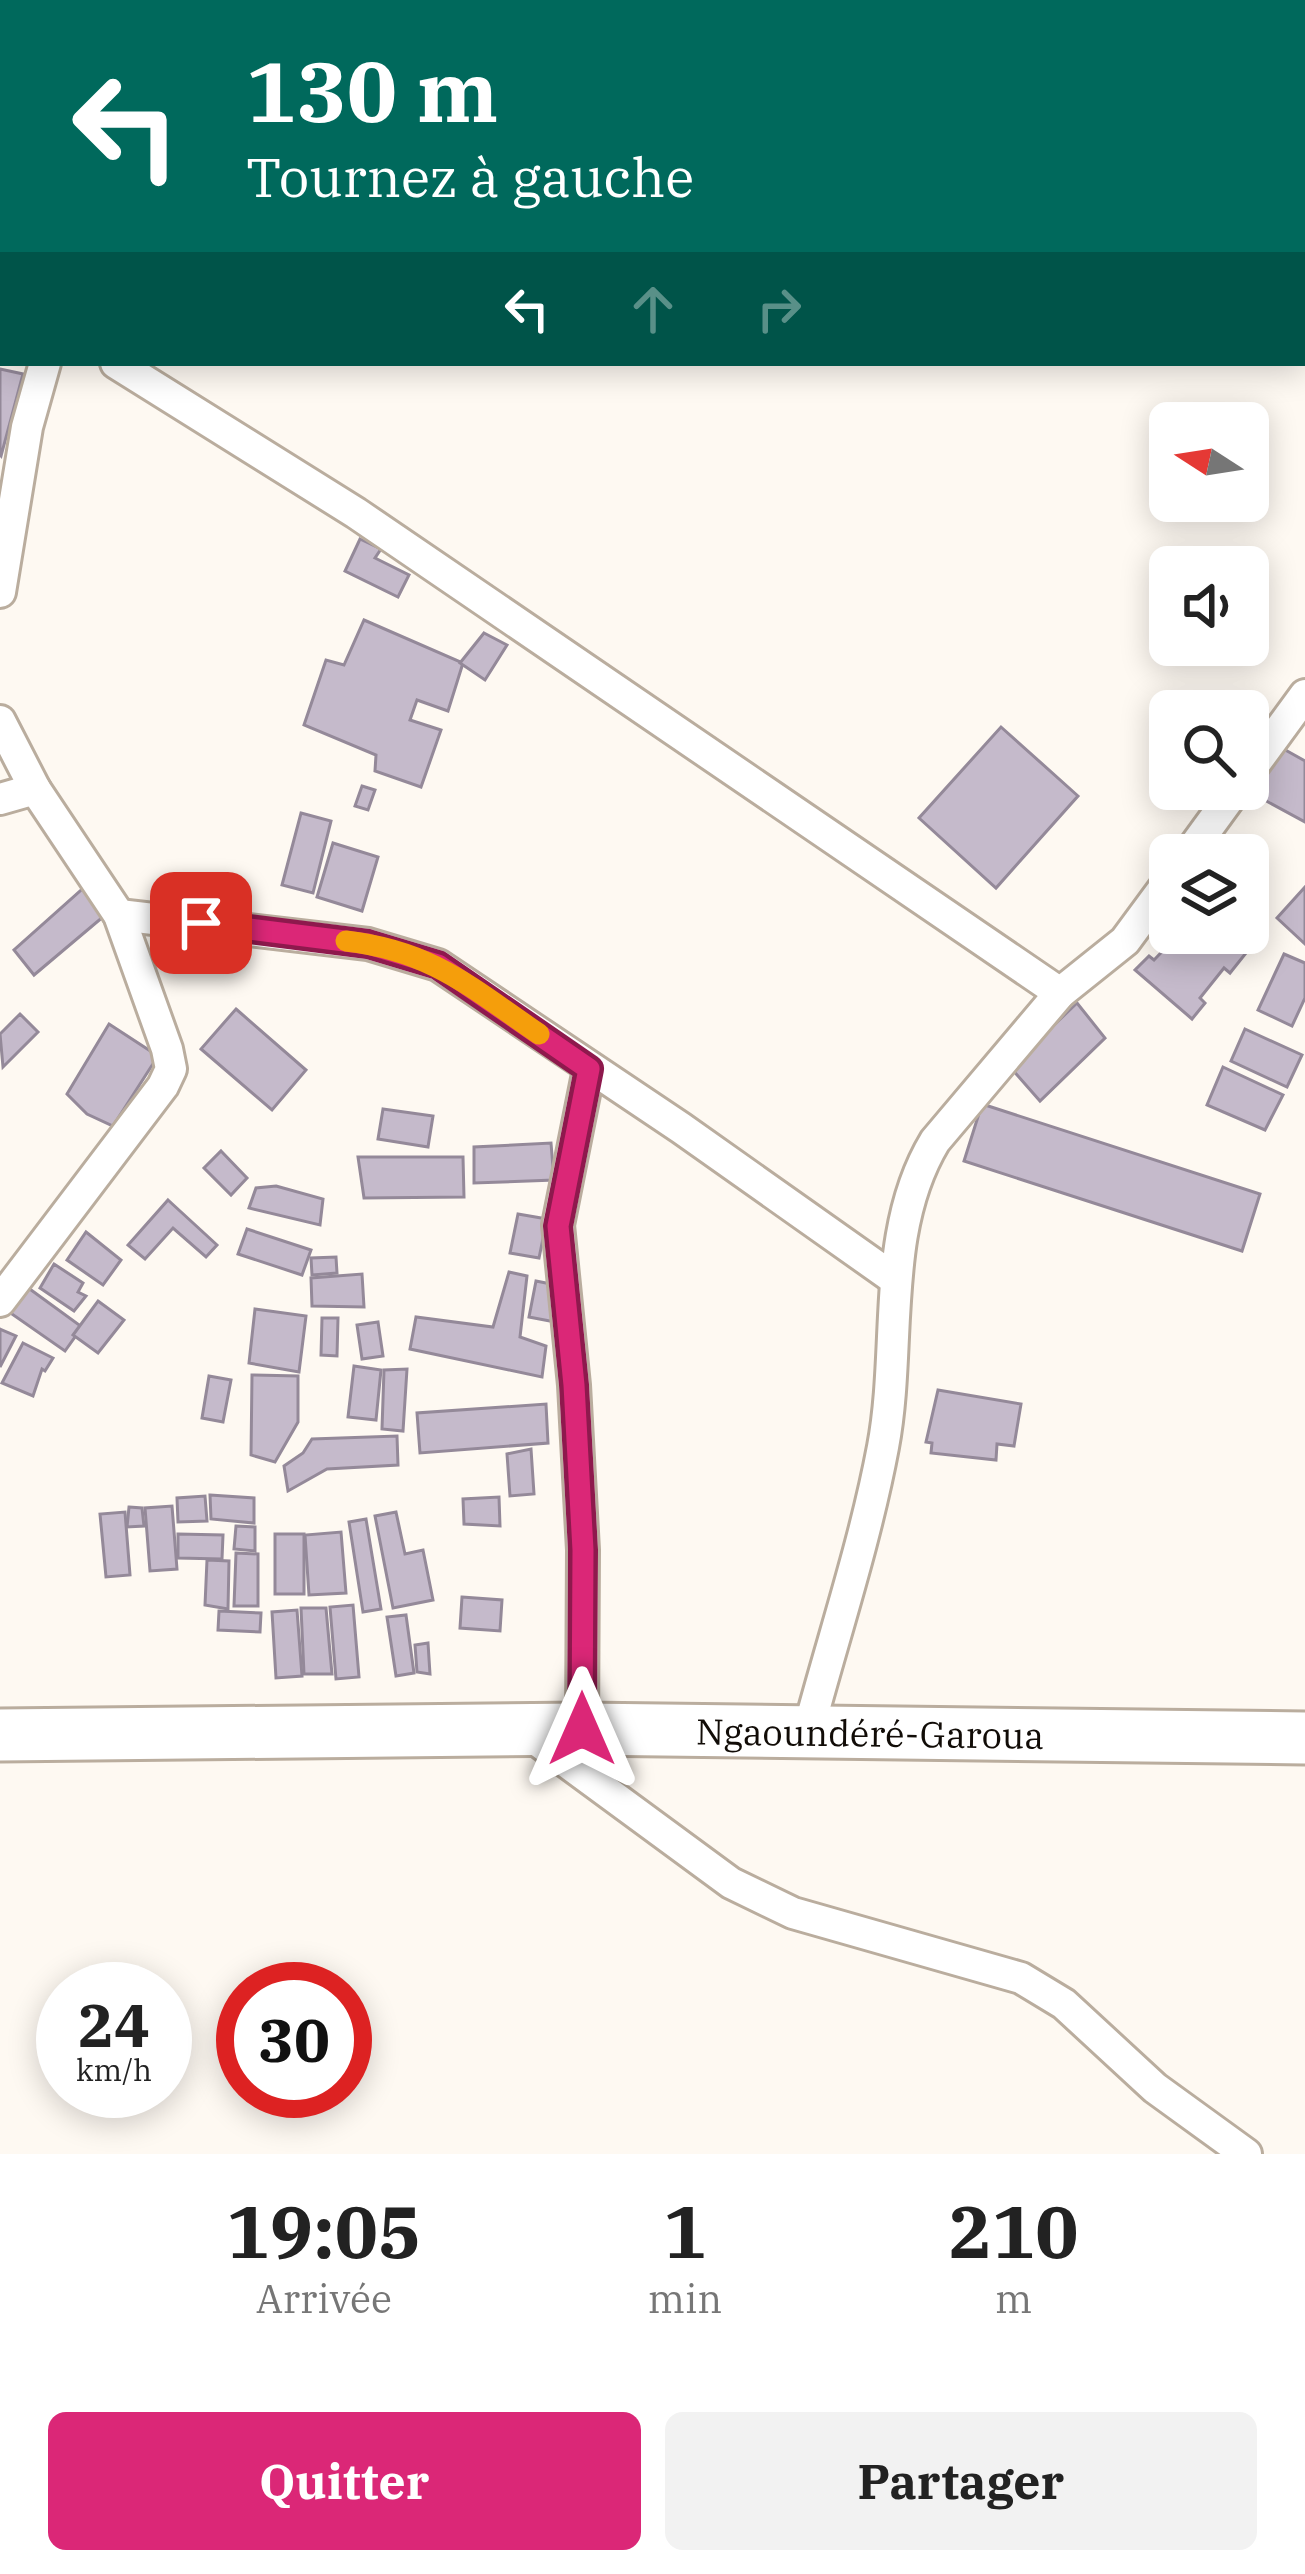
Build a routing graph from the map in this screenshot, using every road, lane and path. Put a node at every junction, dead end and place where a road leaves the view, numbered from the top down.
1 (44, 366) edge
2 (121, 366) edge
3 (0, 592) edge
4 (1305, 695) edge
5 (0, 721) edge
6 (1269, 744) edge
7 (35, 789) junction
8 (0, 800) edge
9 (1149, 908) edge
10 (119, 914) junction
11 (1060, 993) junction
12 (589, 1069) junction
13 (896, 1280) junction
14 (0, 1301) edge
15 (582, 1729) junction
16 (522, 1730) junction
17 (808, 1732) junction
18 (0, 1736) edge
19 (1305, 1738) edge
20 (1246, 2154) edge

1 - 3 street
2 - 11 street
4 - 6 street
5 - 7 street
7 - 8 street
7 - 10 street
9 - 11 street
10 - 12 street
10 - 14 street
11 - 13 street
12 - 13 street
12 - 15 street
13 - 17 street
15 - 16 highway, Ngaoundéré-Garoua
15 - 17 highway, Ngaoundéré-Garoua
16 - 18 highway, Ngaoundéré-Garoua
16 - 20 street
17 - 19 highway, Ngaoundéré-Garoua

